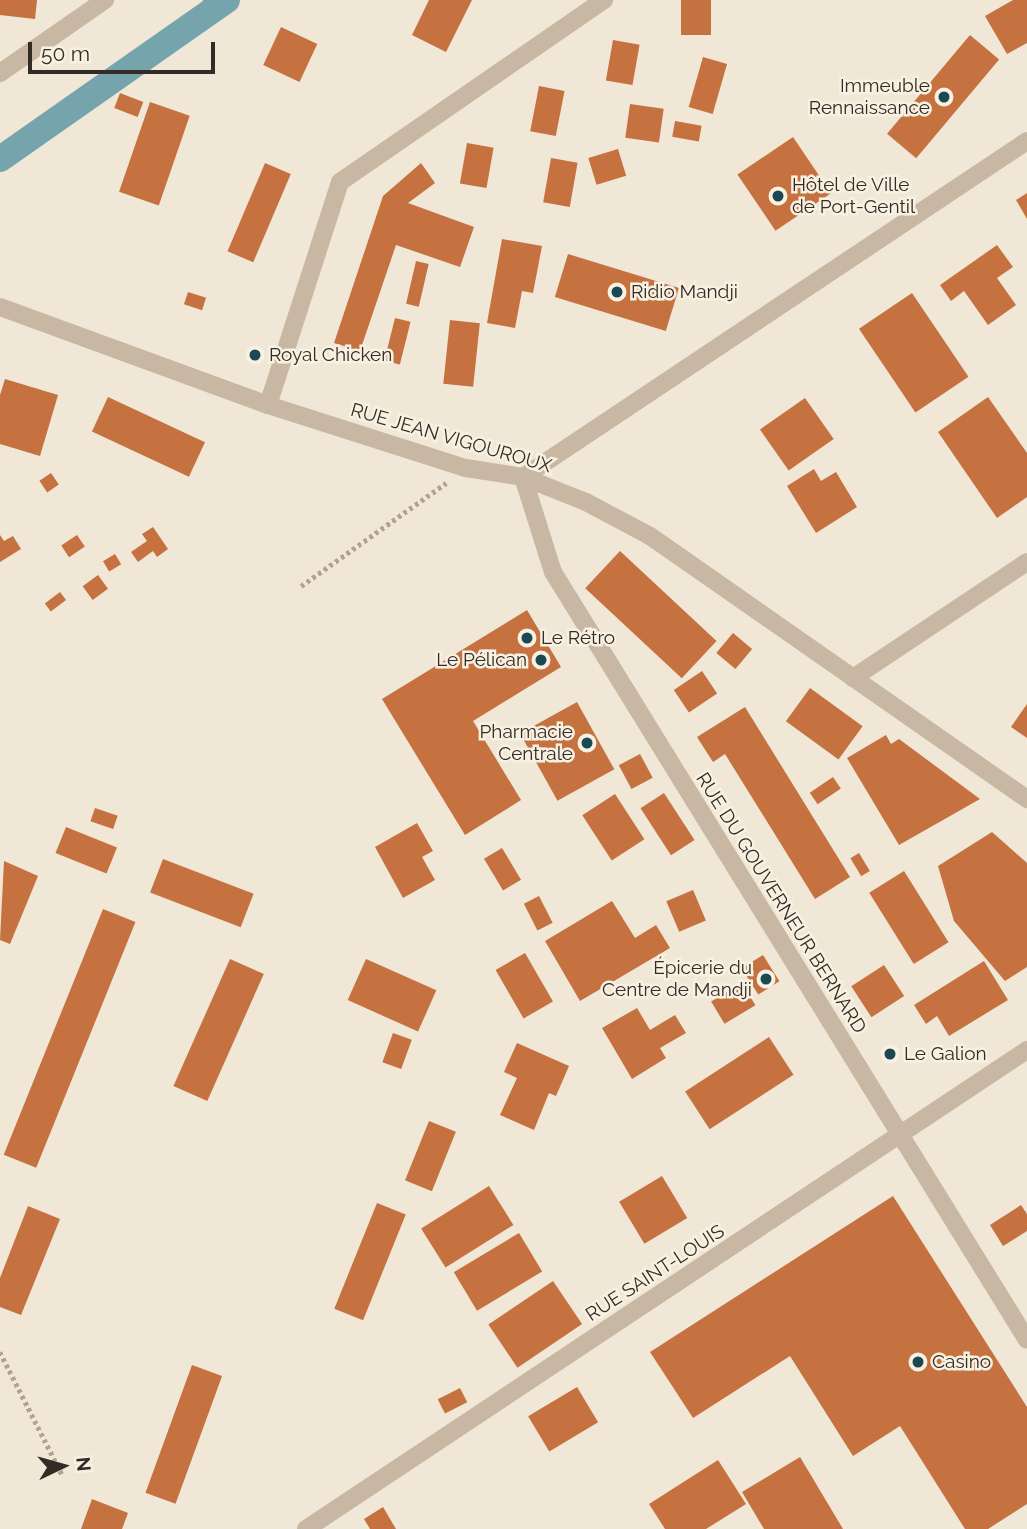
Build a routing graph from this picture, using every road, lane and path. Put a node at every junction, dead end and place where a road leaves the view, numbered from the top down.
1 (105, 0) edge
2 (604, 0) edge
3 (1, 69) edge
4 (1027, 141) edge
5 (0, 307) edge
6 (268, 404) junction
7 (466, 468) junction
8 (523, 477) junction
9 (1027, 562) edge
10 (301, 586) dead end
11 (853, 678) junction
12 (1027, 799) edge
13 (1027, 1050) edge
14 (900, 1138) junction
15 (1027, 1340) edge
16 (0, 1352) edge
17 (62, 1474) dead end
18 (306, 1529) edge

1 - 3 street
2 - 6 street
4 - 8 street
5 - 6 street, RUE JEAN VIGOUROUX
6 - 7 street, RUE JEAN VIGOUROUX
7 - 8 street, RUE JEAN VIGOUROUX
7 - 10 path
8 - 11 street, RUE JEAN VIGOUROUX
8 - 14 street, RUE DU GOUVERNEUR BERNARD
9 - 11 street
11 - 12 street, RUE JEAN VIGOUROUX
13 - 14 street, RUE SAINT-LOUIS
14 - 15 street, RUE DU GOUVERNEUR BERNARD
14 - 18 street, RUE SAINT-LOUIS
16 - 17 path

